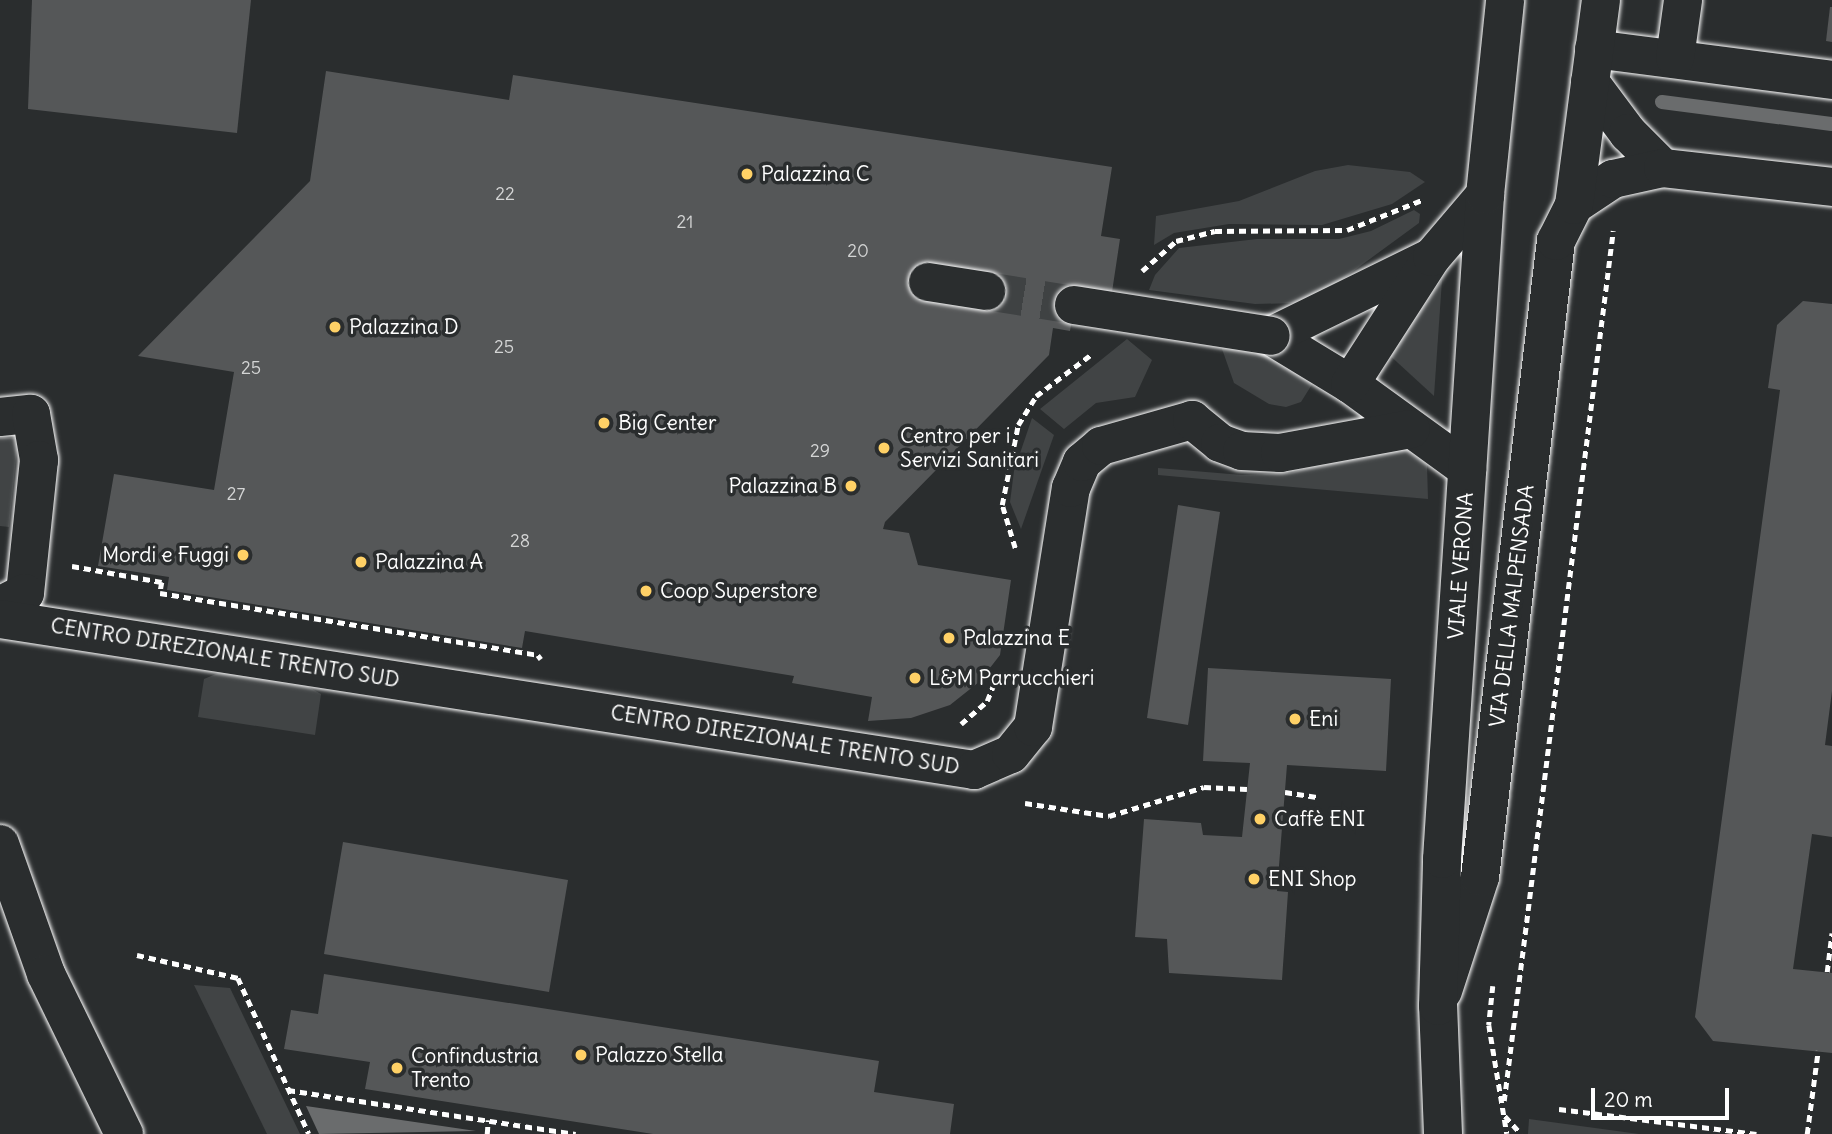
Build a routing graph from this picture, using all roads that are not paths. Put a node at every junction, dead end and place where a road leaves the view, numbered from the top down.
1 (1505, 0) edge
2 (1601, 0) edge
3 (1683, 0) edge
4 (1675, 58) junction
5 (1592, 66) junction
6 (1832, 79) edge
7 (1663, 168) junction
8 (1832, 187) edge
9 (1485, 195) junction
10 (1574, 205) junction
11 (1432, 257) junction
12 (928, 282) dead end
13 (986, 291) tunnel mouth
14 (1074, 305) tunnel mouth
15 (1271, 336) junction
16 (1350, 384) junction
17 (0, 417) edge
18 (1412, 429) junction
19 (1467, 469) junction
20 (0, 606) edge
21 (0, 619) edge
22 (0, 844) edge
23 (1438, 1006) junction
24 (124, 1134) edge
25 (1443, 1134) edge

1 - 9 street, VIALE VERONA
2 - 5 street, VIA DELLA MALPENSADA
3 - 4 street
4 - 5 street
4 - 6 street
5 - 7 street
5 - 10 street, VIA DELLA MALPENSADA
7 - 8 street
7 - 10 street
9 - 11 street
9 - 19 street, VIALE VERONA
10 - 23 street, VIA DELLA MALPENSADA
11 - 15 street
11 - 16 street
12 - 13 street
14 - 15 street, bridge
15 - 16 street
16 - 18 street
17 - 20 street
18 - 19 street
18 - 21 street, CENTRO DIREZIONALE TRENTO SUD
19 - 23 street, VIALE VERONA
22 - 24 street
23 - 25 street, VIALE VERONA

